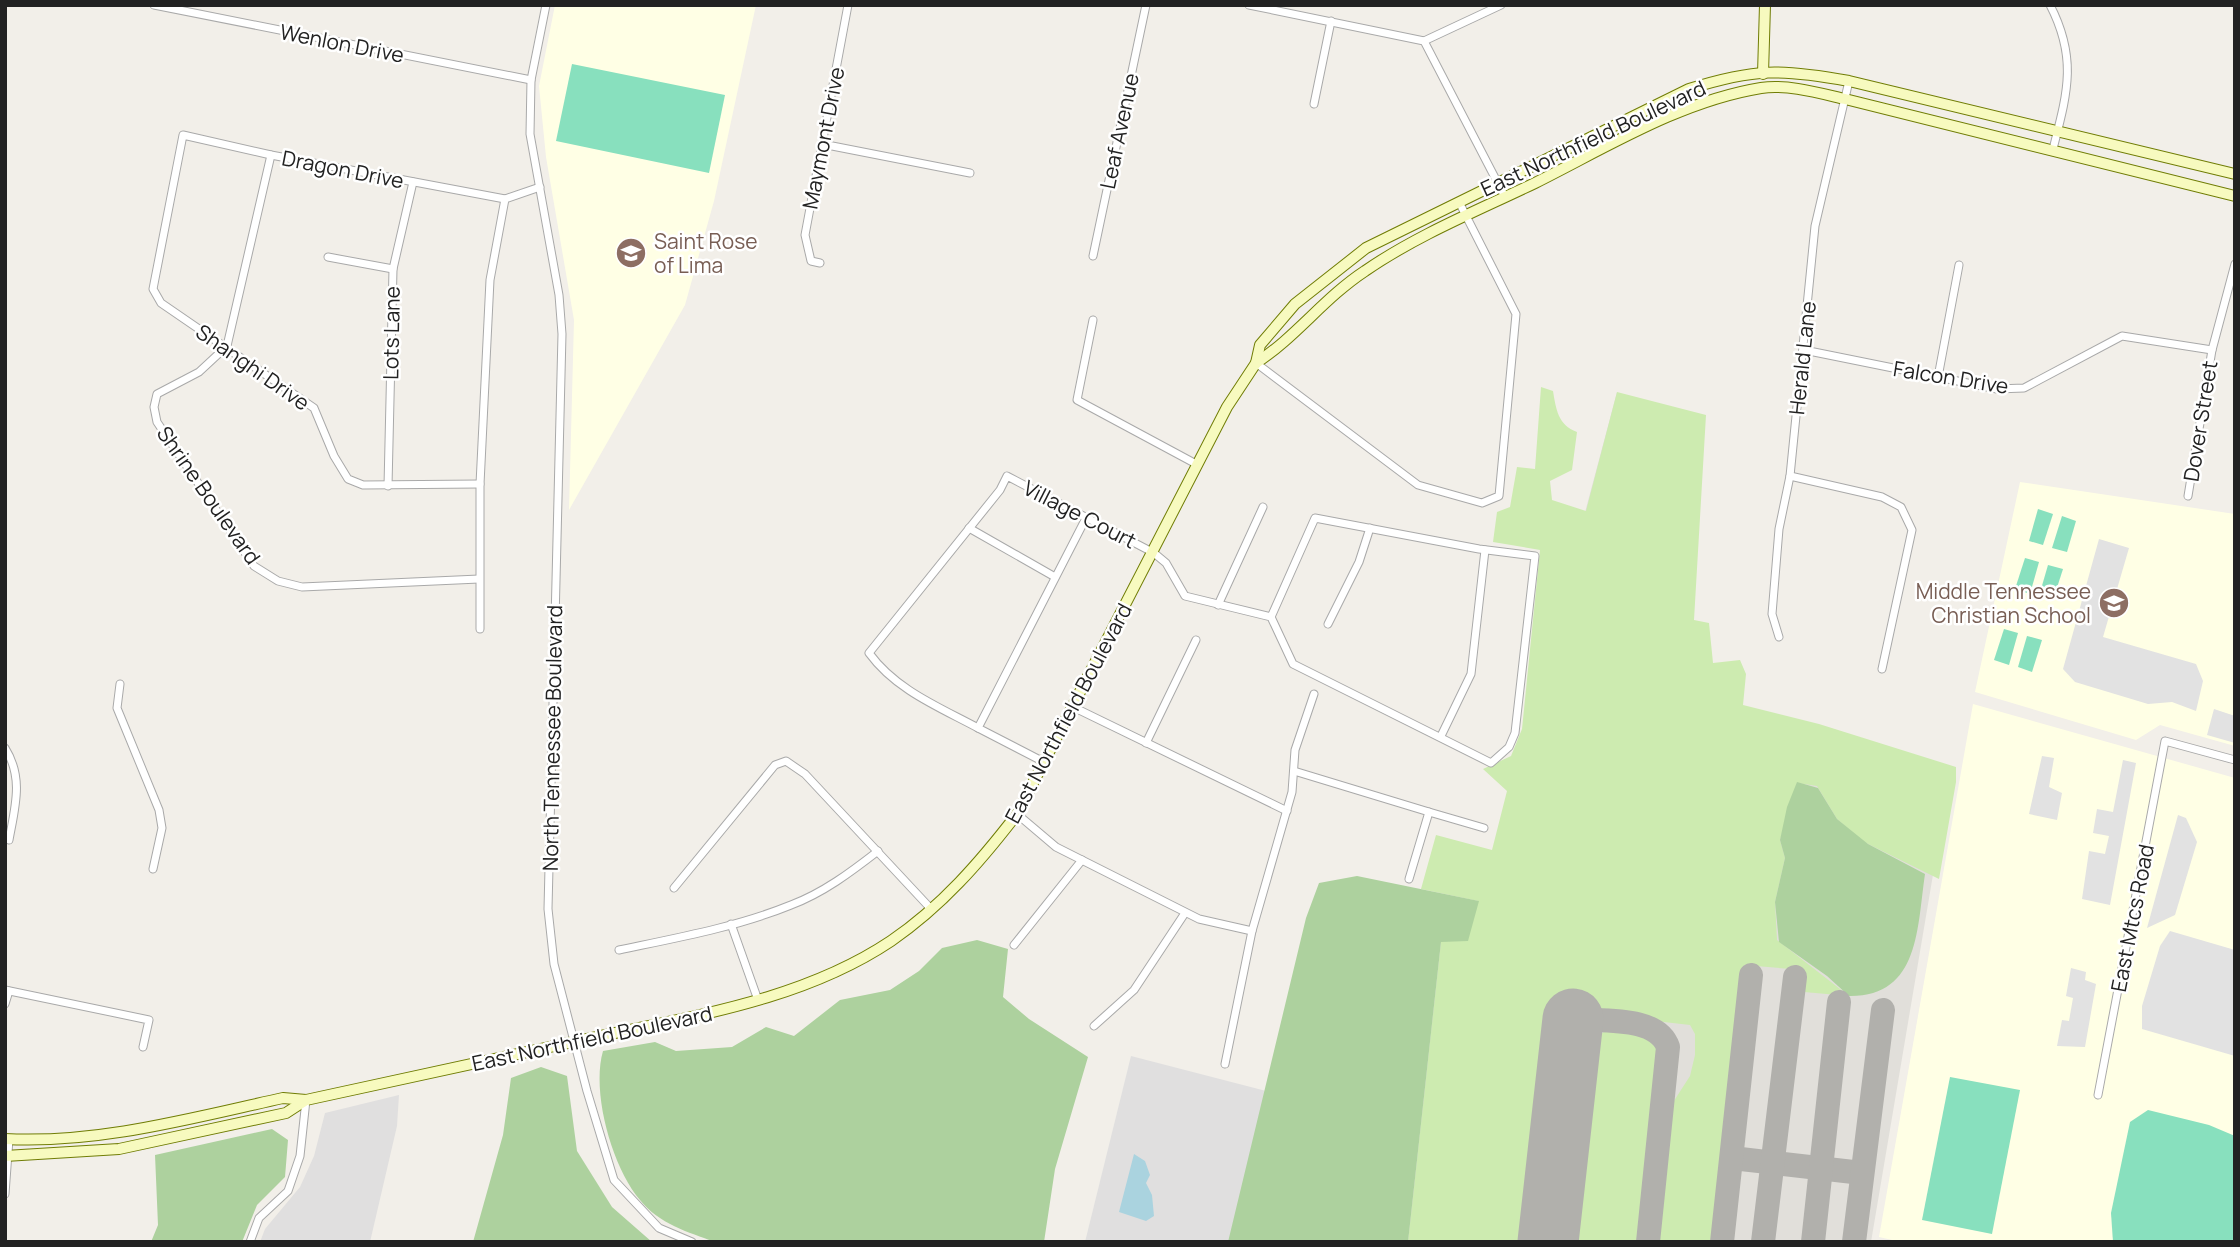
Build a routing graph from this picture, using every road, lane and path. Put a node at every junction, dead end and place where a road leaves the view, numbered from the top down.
1 (154, 5) edge
2 (546, 5) edge
3 (848, 5) edge
4 (1146, 5) edge
5 (1248, 5) edge
6 (1501, 5) edge
7 (1765, 5) edge
8 (2050, 5) edge
9 (1331, 21) junction
10 (1424, 41) junction
11 (1763, 71) junction
12 (531, 80) junction
13 (1849, 81) junction
14 (1763, 88) junction
15 (1845, 99) junction
16 (1314, 104) dead end
17 (2057, 132) junction
18 (183, 135) joint
19 (821, 144) junction
20 (2053, 149) junction
21 (271, 155) junction
22 (970, 173) dead end
23 (2235, 174) edge
24 (413, 182) junction
25 (1498, 183) junction
26 (540, 187) junction
27 (2235, 196) edge
28 (1505, 197) junction
29 (505, 199) junction
30 (1459, 202) junction
31 (1467, 217) junction
32 (1093, 256) dead end
33 (328, 257) dead end
34 (820, 262) dead end
35 (2235, 264) edge
36 (1959, 265) dead end
37 (393, 269) junction
38 (1093, 320) dead end
39 (227, 346) junction
40 (1804, 350) junction
41 (2212, 350) junction
42 (1256, 363) junction
43 (1938, 377) junction
44 (1198, 465) junction
45 (1790, 476) junction
46 (480, 484) junction
47 (388, 486) junction
48 (2188, 496) dead end
49 (1263, 506) dead end
50 (1086, 517) junction
51 (968, 528) junction
52 (1370, 528) junction
53 (1485, 550) junction
54 (1154, 553) junction
55 (1055, 578) junction
56 (479, 579) junction
57 (1218, 605) junction
58 (1271, 617) junction
59 (1328, 624) dead end
60 (480, 629) dead end
61 (1779, 637) dead end
62 (1196, 640) dead end
63 (1882, 669) dead end
64 (120, 684) dead end
65 (1314, 694) dead end
66 (1073, 708) junction
67 (978, 727) junction
68 (1441, 736) junction
69 (1146, 743) junction
70 (5, 748) edge
71 (2235, 761) edge
72 (1044, 762) junction
73 (1294, 771) junction
74 (1287, 811) junction
75 (1429, 813) junction
76 (1017, 814) junction
77 (1484, 828) dead end
78 (9, 840) dead end
79 (878, 851) junction
80 (1082, 860) junction
81 (153, 869) dead end
82 (1409, 879) dead end
83 (674, 888) dead end
84 (932, 910) junction
85 (1185, 913) junction
86 (731, 924) junction
87 (1252, 931) junction
88 (1014, 945) dead end
89 (619, 950) dead end
90 (7, 990) edge
91 (758, 1000) junction
92 (5, 1004) edge
93 (1094, 1026) dead end
94 (574, 1041) junction
95 (143, 1046) dead end
96 (1225, 1064) dead end
97 (2098, 1094) dead end
98 (306, 1100) junction
99 (7, 1139) edge
100 (7, 1156) edge
101 (5, 1194) edge
102 (250, 1242) edge
103 (692, 1242) edge

1 - 12 street, Wenlon Drive
2 - 12 street, North Tennessee Boulevard
3 - 19 street, Maymont Drive
4 - 32 street, Leaf Avenue
5 - 9 street
6 - 10 street
7 - 11 main road
8 - 17 street
9 - 10 street
9 - 16 street
10 - 25 street
11 - 13 main road, East Northfield Boulevard
11 - 14 main road
11 - 25 main road, East Northfield Boulevard
12 - 26 street, North Tennessee Boulevard
13 - 15 street, Herald Lane
13 - 17 main road, East Northfield Boulevard
14 - 15 main road, East Northfield Boulevard
14 - 28 main road, East Northfield Boulevard
15 - 20 main road, East Northfield Boulevard
15 - 40 street, Herald Lane
17 - 20 street
17 - 23 main road, East Northfield Boulevard
18 - 21 street, Dragon Drive
18 - 39 street, Shanghi Drive
19 - 22 street
19 - 34 street, Maymont Drive
20 - 27 main road, East Northfield Boulevard
21 - 24 street, Dragon Drive
21 - 39 street
24 - 29 street, Dragon Drive
24 - 37 street, Lots Lane
25 - 28 street
25 - 30 main road, East Northfield Boulevard
26 - 29 street
26 - 94 street, North Tennessee Boulevard
28 - 31 main road, East Northfield Boulevard
29 - 46 street
30 - 31 street
30 - 42 main road, East Northfield Boulevard
31 - 42 main road, East Northfield Boulevard
31 - 42 street
33 - 37 street
35 - 41 street, Dover Street
36 - 43 street
37 - 47 street, Lots Lane
38 - 44 street
39 - 47 street, Shanghi Drive
39 - 56 street, Shrine Boulevard
40 - 43 street, Falcon Drive
40 - 45 street, Herald Lane
41 - 43 street, Falcon Drive
41 - 48 street, Dover Street
42 - 44 main road, East Northfield Boulevard
44 - 54 main road, East Northfield Boulevard
45 - 61 street, Herald Lane
45 - 63 street
46 - 47 street, Shanghi Drive
46 - 56 street
49 - 57 street
50 - 51 street, Village Court
50 - 54 street, Village Court
50 - 55 street
51 - 55 street
51 - 67 street
52 - 53 street
52 - 58 street
52 - 59 street
53 - 68 street
53 - 68 street
54 - 57 street
54 - 66 main road, East Northfield Boulevard
55 - 67 street
56 - 60 street
57 - 58 street
58 - 68 street
62 - 69 street
64 - 81 street
65 - 73 street
66 - 69 street
66 - 72 main road, East Northfield Boulevard
67 - 72 street
69 - 74 street
70 - 78 street
71 - 97 street, East Mtcs Road
72 - 76 main road, East Northfield Boulevard
73 - 74 street
73 - 75 street
74 - 87 street
75 - 77 street
75 - 82 street
76 - 80 street
76 - 84 main road, East Northfield Boulevard
79 - 83 street
79 - 84 street
79 - 86 street
80 - 85 street
80 - 88 street
84 - 91 main road, East Northfield Boulevard
85 - 87 street
85 - 93 street
86 - 89 street
86 - 91 street
87 - 96 street
90 - 92 street
90 - 95 street
91 - 94 main road, East Northfield Boulevard
94 - 98 main road, East Northfield Boulevard
94 - 103 street, North Tennessee Boulevard
98 - 99 main road, East Northfield Boulevard
98 - 100 main road, East Northfield Boulevard
98 - 102 street
99 - 100 street
100 - 101 street

